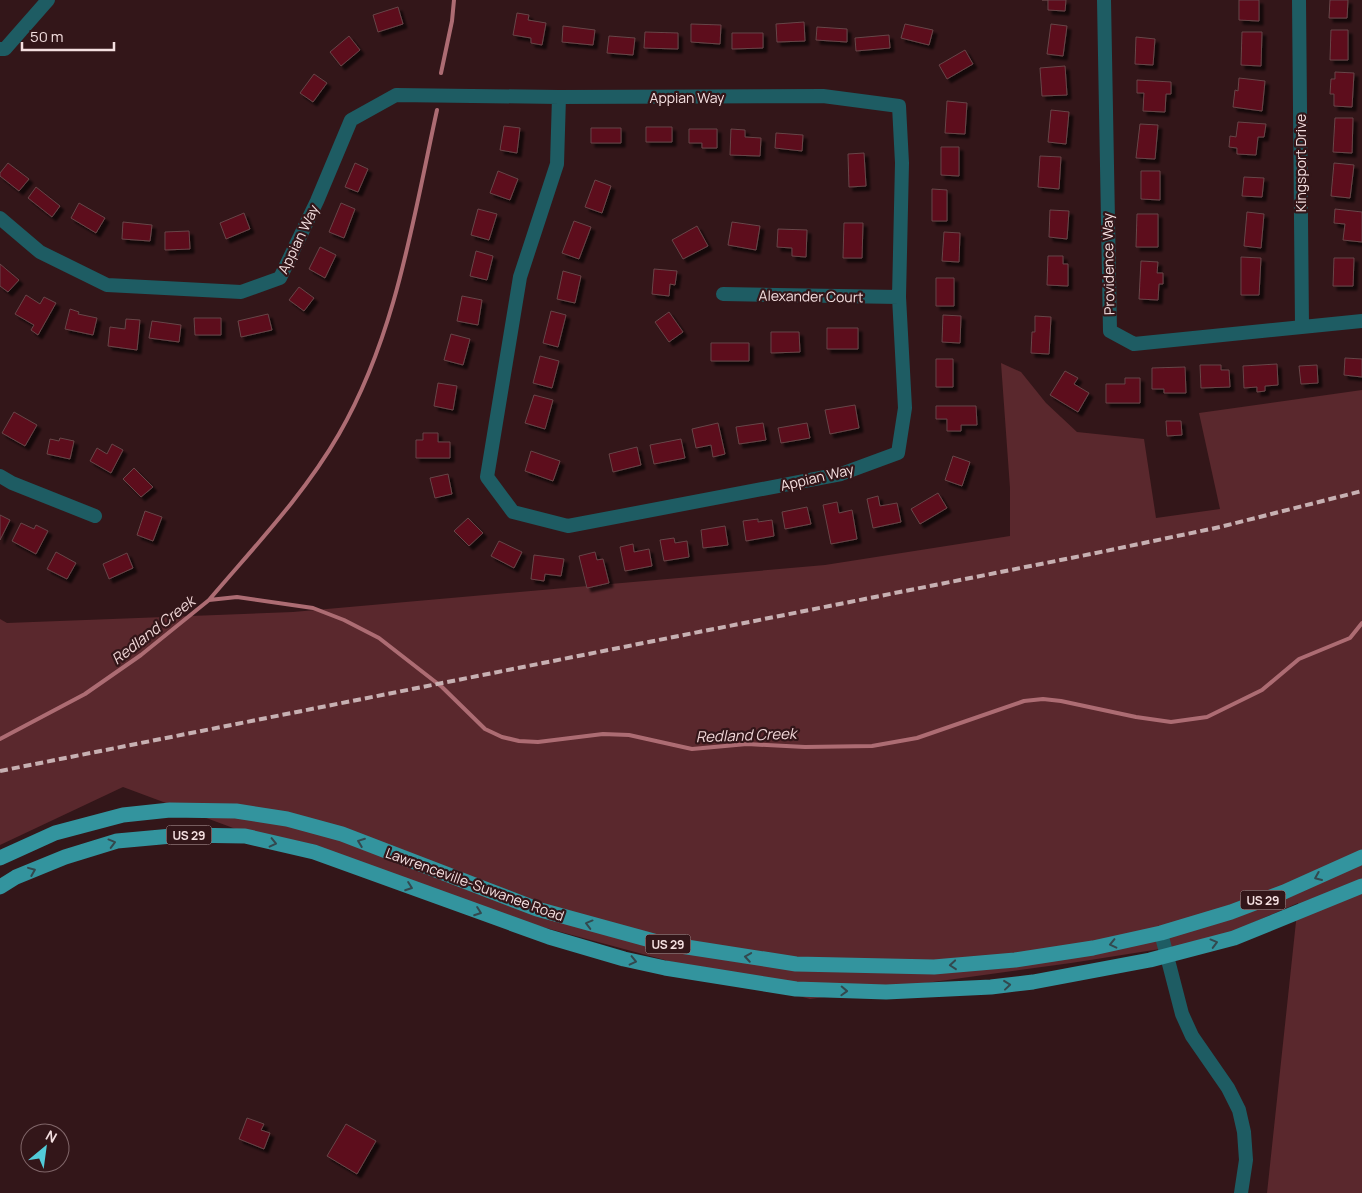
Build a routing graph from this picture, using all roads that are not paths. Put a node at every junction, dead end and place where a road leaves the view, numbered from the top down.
1 (48, 0) edge
2 (1104, 0) edge
3 (1299, 0) edge
4 (0, 49) edge
5 (559, 97) junction
6 (0, 218) edge
7 (723, 294) dead end
8 (899, 297) junction
9 (1362, 321) edge
10 (1302, 326) junction
11 (0, 476) edge
12 (95, 516) dead end
13 (55, 833) junction
14 (65, 857) junction
15 (1362, 857) edge
16 (0, 858) edge
17 (440, 872) junction
18 (1362, 886) edge
19 (0, 887) edge
20 (432, 895) junction
21 (1161, 933) junction
22 (1167, 956) junction
23 (796, 964) junction
24 (796, 989) junction
25 (1241, 1193) edge

1 - 4 street
2 - 10 street, Providence Way
3 - 10 street, Kingsport Drive
5 - 6 street, Appian Way
5 - 8 street, Appian Way
5 - 8 street, Appian Way
7 - 8 street, Alexander Court
9 - 10 street, Providence Way
11 - 12 street
13 - 14 main road
13 - 16 main road, Lawrenceville-Suwanee Road / US 29
17 -> 13 main road, Lawrenceville-Suwanee Road / US 29
19 -> 14 main road, Lawrenceville-Suwanee Road / US 29
14 -> 20 main road, Lawrenceville-Suwanee Road / US 29
15 -> 21 main road, Lawrenceville-Suwanee Road / US 29
17 - 20 main road
23 -> 17 main road, Lawrenceville-Suwanee Road / US 29
22 -> 18 main road, Lawrenceville-Suwanee Road / US 29
20 -> 24 main road, Lawrenceville-Suwanee Road / US 29
21 - 22 street
21 -> 23 main road, Lawrenceville-Suwanee Road / US 29
24 -> 22 main road, Lawrenceville-Suwanee Road / US 29
22 - 25 street
23 - 24 main road

